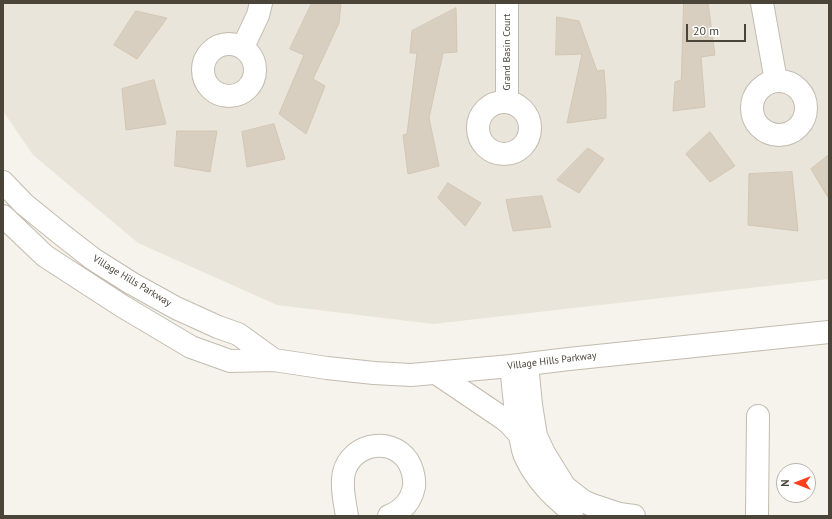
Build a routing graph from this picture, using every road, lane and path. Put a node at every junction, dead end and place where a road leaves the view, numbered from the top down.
1 (261, 3) edge
2 (507, 3) edge
3 (762, 3) edge
4 (244, 47) dead end
5 (776, 81) dead end
6 (507, 102) dead end
7 (3, 182) edge
8 (3, 216) edge
9 (829, 332) edge
10 (274, 360) junction
11 (519, 365) junction
12 (436, 373) junction
13 (758, 416) dead end
14 (520, 435) junction
15 (627, 515) edge
16 (347, 516) edge
17 (389, 516) edge
18 (580, 516) edge
19 (757, 516) edge

1 - 4 street
2 - 6 street, Grand Basin Court
3 - 5 street
7 - 10 street, Village Hills Parkway
8 - 10 street, Village Hills Parkway
9 - 11 street, Village Hills Parkway
10 - 12 street, Village Hills Parkway
11 - 12 street, Village Hills Parkway
11 - 14 street
11 - 15 street
12 - 14 street
13 - 19 street
14 - 18 street
16 - 17 street

